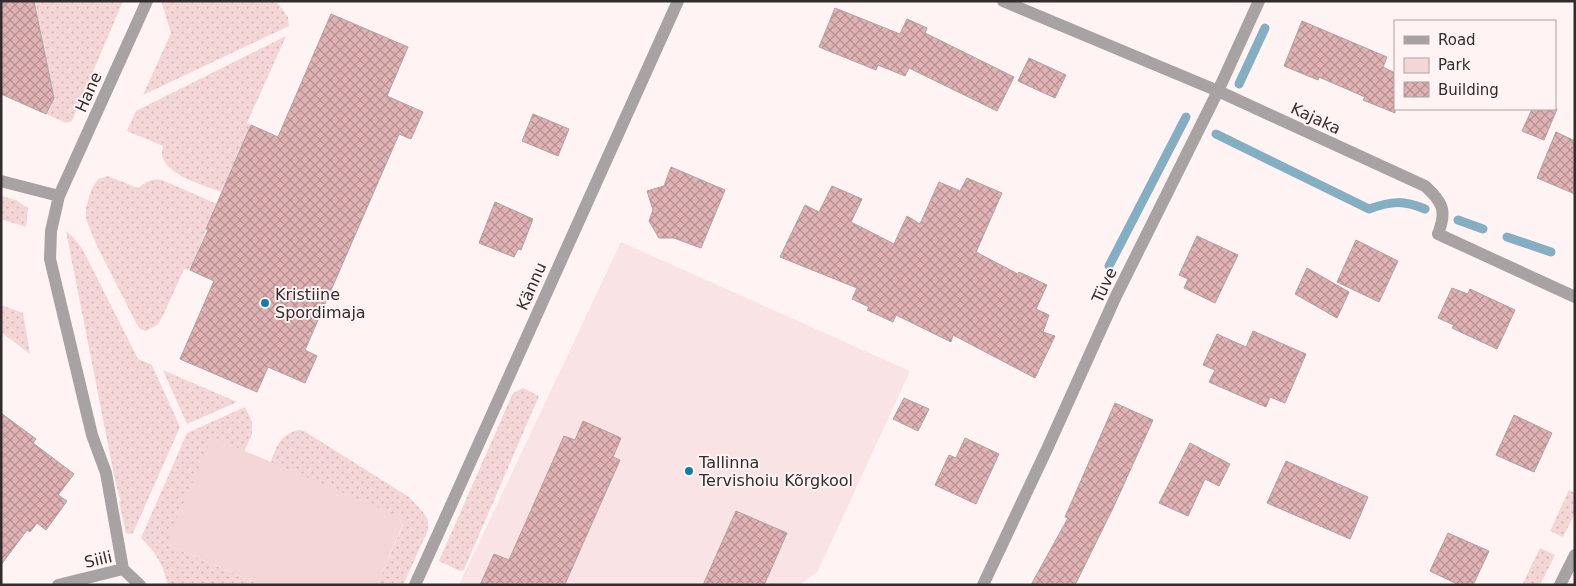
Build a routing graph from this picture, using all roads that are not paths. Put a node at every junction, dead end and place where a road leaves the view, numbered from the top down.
1 (147, 1) edge
2 (678, 1) edge
3 (1003, 1) edge
4 (1259, 1) edge
5 (1218, 91) junction
6 (1, 180) edge
7 (59, 196) junction
8 (1575, 297) edge
9 (1575, 555) edge
10 (123, 569) junction
11 (58, 585) edge
12 (140, 585) edge
13 (415, 585) edge
14 (983, 585) edge
15 (1560, 585) edge

1 - 7 street, Hane
2 - 13 street, Kännu
3 - 5 street, Kajaka
4 - 5 street, Tüve
5 - 8 street, Kajaka
5 - 14 street, Tüve
6 - 7 street
7 - 10 street, Hane
9 - 15 street
10 - 11 street, Siili
10 - 12 street, Siili

